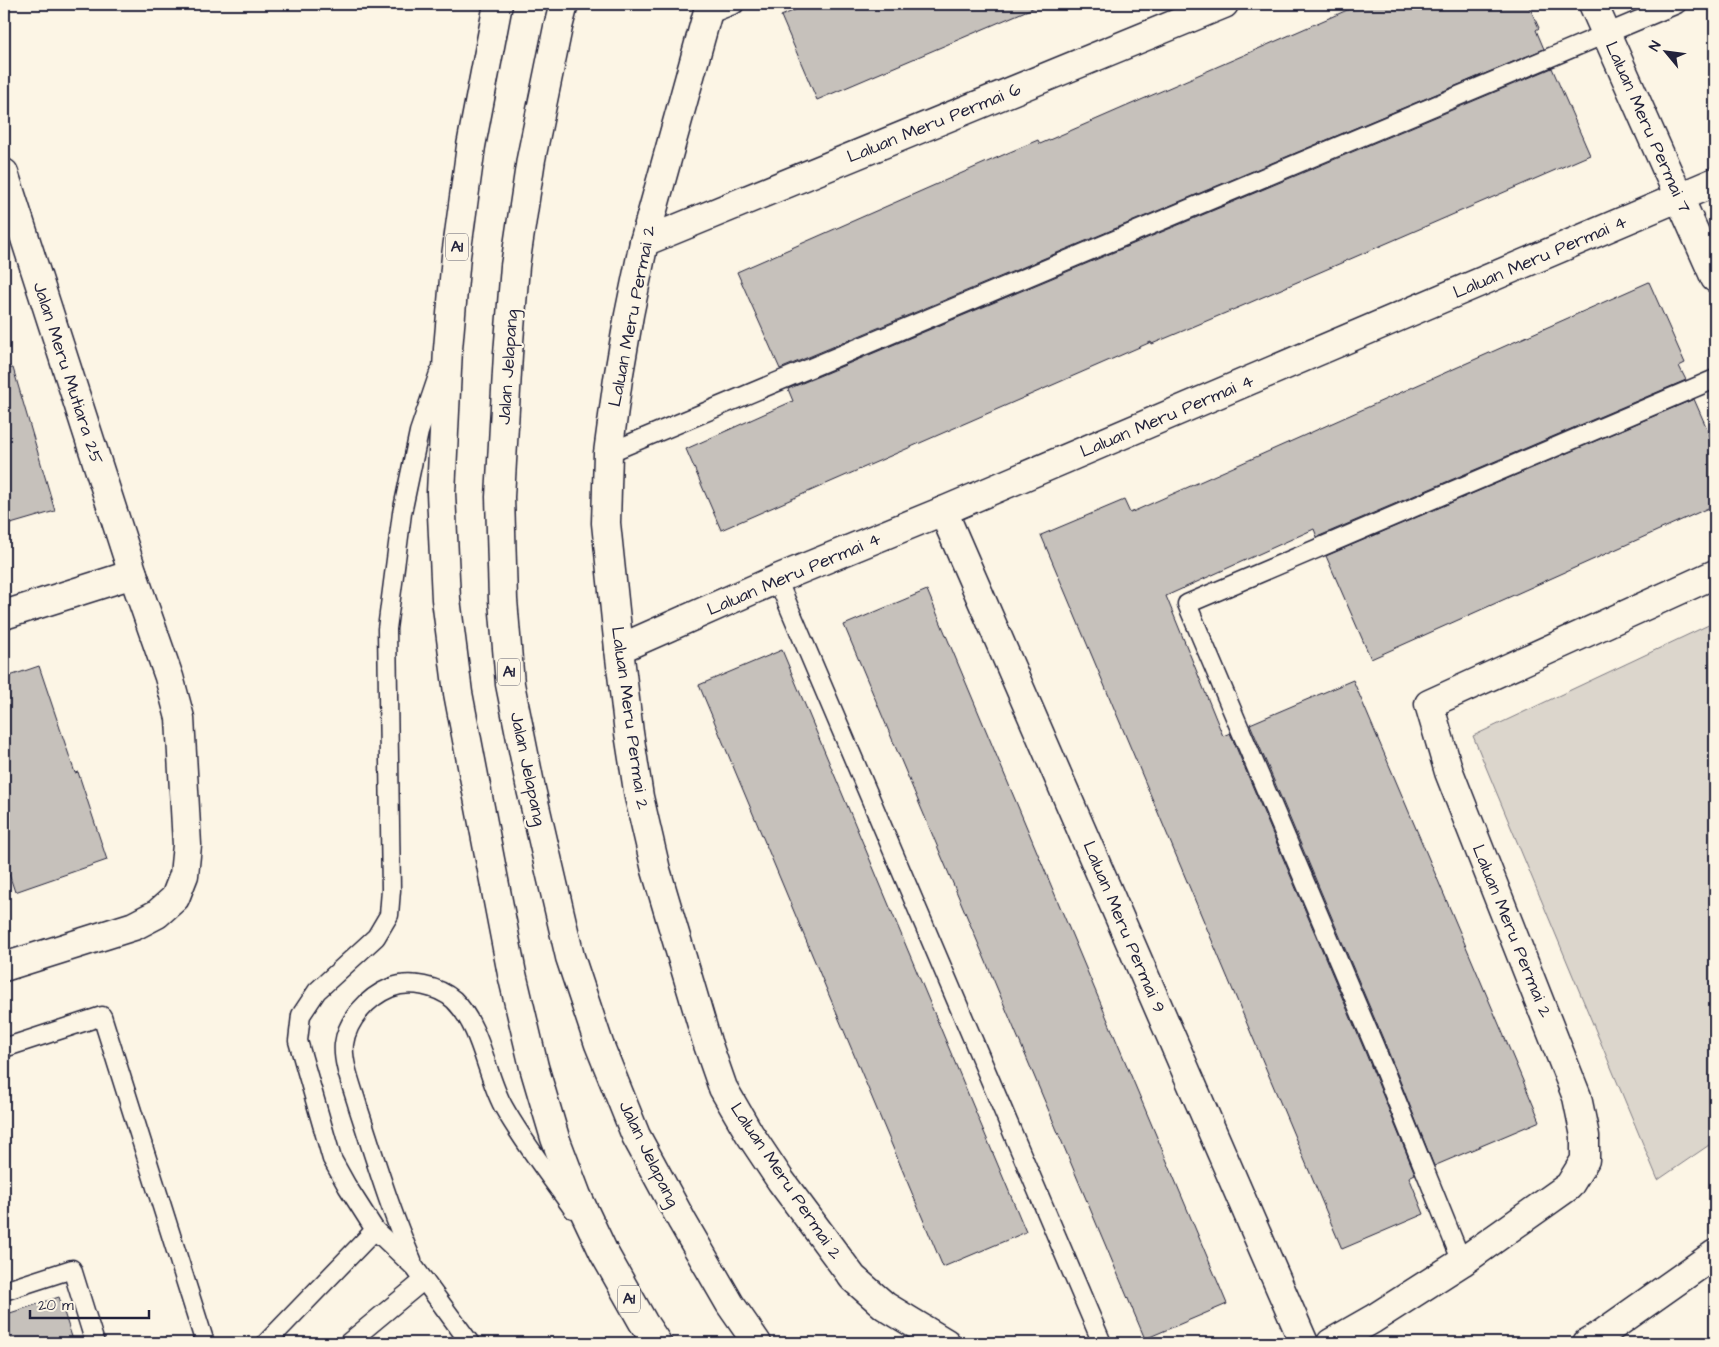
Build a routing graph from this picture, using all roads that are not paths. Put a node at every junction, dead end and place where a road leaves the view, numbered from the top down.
1 (498, 4) edge
2 (564, 4) edge
3 (735, 4) edge
4 (1224, 4) edge
5 (1593, 4) edge
6 (1677, 4) edge
7 (709, 10) edge
8 (1606, 34) junction
9 (4, 173) edge
10 (1715, 182) edge
11 (1680, 198) junction
12 (644, 242) junction
13 (1715, 278) edge
14 (448, 348) junction
15 (1715, 379) edge
16 (608, 453) junction
17 (943, 512) junction
18 (132, 574) junction
19 (1715, 574) edge
20 (777, 579) junction
21 (4, 614) edge
22 (619, 649) junction
23 (4, 967) edge
24 (4, 1048) edge
25 (375, 1230) junction
26 (604, 1253) junction
27 (1715, 1254) edge
28 (1462, 1262) junction
29 (420, 1274) junction
30 (4, 1291) edge
31 (730, 1304) junction
32 (1589, 1342) edge
33 (95, 1343) edge
34 (205, 1343) edge
35 (266, 1343) edge
36 (348, 1343) edge
37 (470, 1343) edge
38 (657, 1343) edge
39 (757, 1343) edge
40 (771, 1343) edge
41 (946, 1343) edge
42 (1102, 1343) edge
43 (1304, 1343) edge
44 (1331, 1343) edge

1 - 14 street, A1
2 - 31 street, Jalan Jelapang / A1
3 - 7 lane
4 - 12 street, Laluan Meru Permai 6
5 - 8 street, Laluan Meru Permai 7
6 - 8 lane
7 - 12 street, Laluan Meru Permai 2
8 - 11 street, Laluan Meru Permai 7
8 - 16 lane
9 - 18 street, Jalan Meru Mutiara 25
10 - 11 street, Laluan Meru Permai 4
11 - 13 street, Laluan Meru Permai 7
11 - 17 street, Laluan Meru Permai 4
12 - 16 street, Laluan Meru Permai 2
14 - 25 lane
14 - 26 street, A1
15 - 28 lane
16 - 22 street, Laluan Meru Permai 2
17 - 20 street, Laluan Meru Permai 4
17 - 43 street, Laluan Meru Permai 9
18 - 21 street
18 - 23 street, Jalan Meru Mutiara 25
19 - 28 street, Laluan Meru Permai 2
20 - 22 street, Laluan Meru Permai 4
20 - 42 lane
22 - 41 street, Laluan Meru Permai 2
24 - 34 lane
25 - 29 lane
25 - 35 lane
26 - 29 lane
26 - 38 street, A1
27 - 32 street
28 - 44 street, Laluan Meru Permai 2
29 - 36 lane
29 - 37 lane
30 - 33 lane
31 - 39 street, Jalan Jelapang / A1
31 - 40 street

